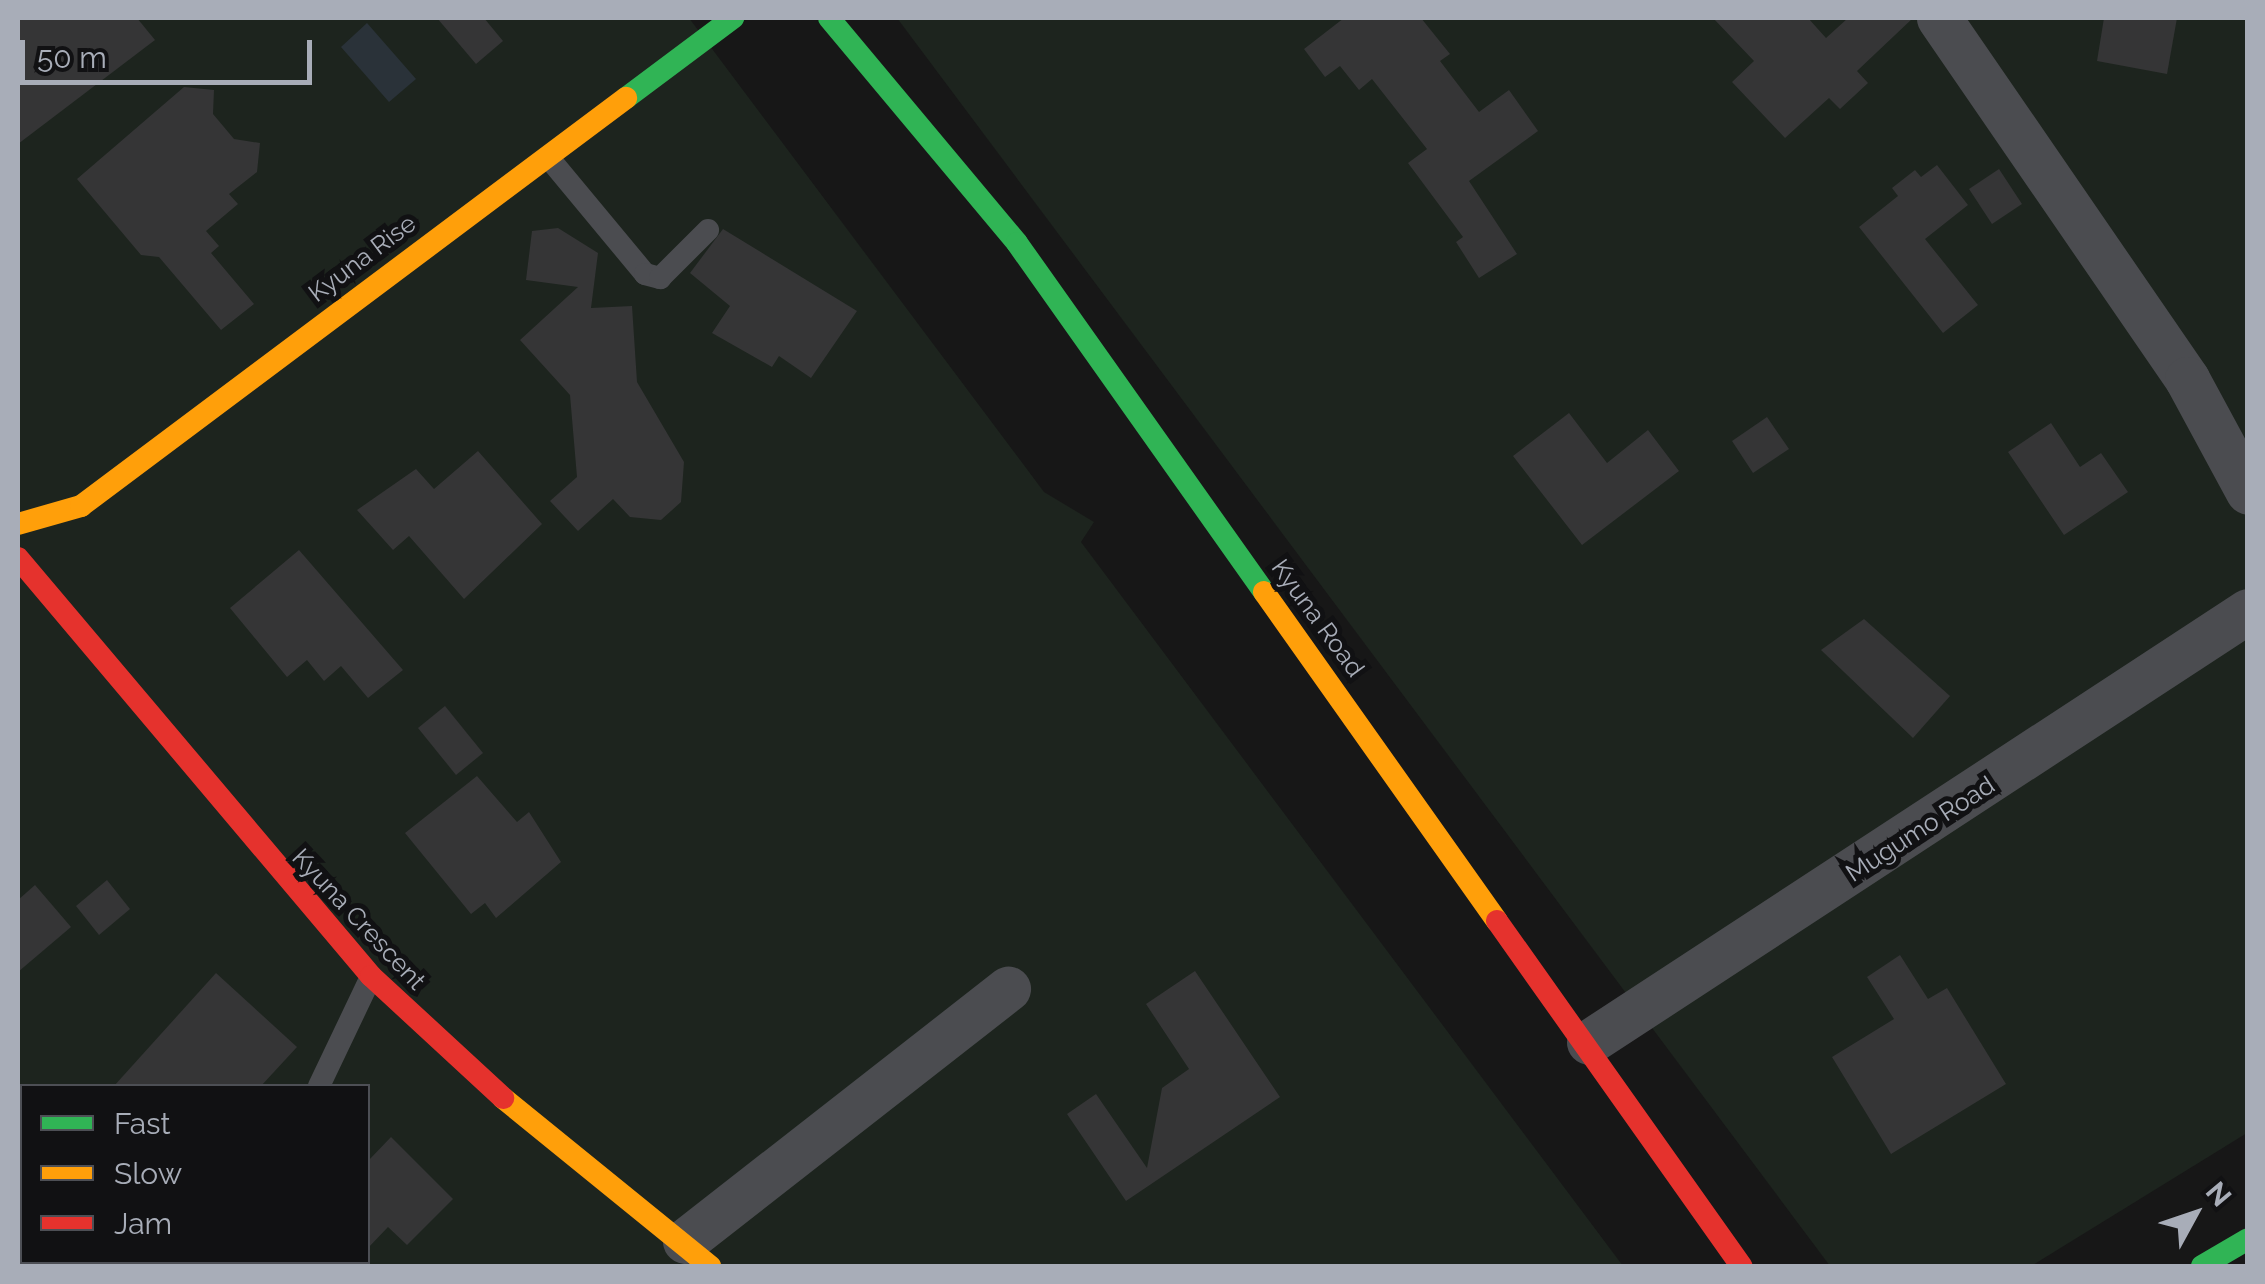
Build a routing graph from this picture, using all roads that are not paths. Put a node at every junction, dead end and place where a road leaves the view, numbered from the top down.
1 (733, 18) edge
2 (830, 18) edge
3 (1938, 18) edge
4 (546, 154) junction
5 (708, 230) dead end
6 (2248, 492) edge
7 (18, 524) edge
8 (18, 558) edge
9 (2248, 611) edge
10 (372, 976) junction
11 (1008, 989) dead end
12 (1589, 1042) junction
13 (320, 1084) edge
14 (2248, 1239) edge
15 (694, 1258) edge
16 (1742, 1266) edge
17 (2202, 1266) edge

1 - 4 street, Kyuna Rise
2 - 12 street, Kyuna Road
3 - 6 street
4 - 5 lane
4 - 7 street, Kyuna Rise
8 - 10 street, Kyuna Crescent
9 - 12 street, Mugumo Road
10 - 13 lane
10 - 15 street, Kyuna Crescent
11 - 15 street
12 - 16 street, Kyuna Road
14 - 17 street

